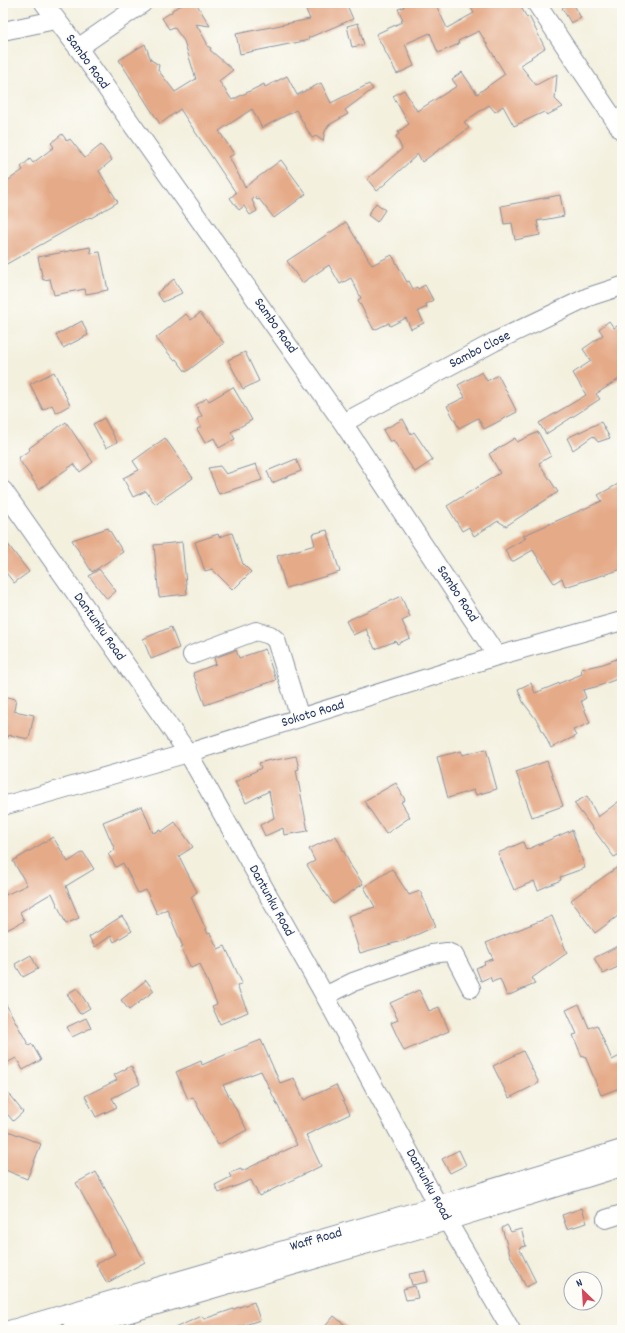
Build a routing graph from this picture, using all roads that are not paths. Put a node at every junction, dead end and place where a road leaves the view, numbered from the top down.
1 (44, 3) edge
2 (143, 3) edge
3 (536, 3) edge
4 (56, 20) junction
5 (3, 31) edge
6 (78, 48) junction
7 (622, 131) edge
8 (622, 286) edge
9 (343, 423) junction
10 (3, 490) edge
11 (622, 621) edge
12 (192, 655) dead end
13 (497, 656) junction
14 (300, 718) junction
15 (188, 753) junction
16 (3, 806) edge
17 (472, 988) dead end
18 (325, 996) junction
19 (622, 1149) edge
20 (622, 1167) edge
21 (438, 1205) junction
22 (447, 1221) junction
23 (9, 1330) edge
24 (71, 1330) edge
25 (511, 1330) edge

1 - 4 street, Sambo Road
2 - 6 street
3 - 7 street
4 - 5 street
4 - 6 street, Sambo Road
6 - 9 street, Sambo Road
8 - 9 street, Sambo Close
9 - 13 street, Sambo Road
10 - 15 street, Dantunku Road
11 - 13 street, Sokoto Road
12 - 14 street
13 - 14 street, Sokoto Road
14 - 15 street, Sokoto Road
15 - 16 street, Sokoto Road
15 - 18 street, Dantunku Road
17 - 18 street
18 - 21 street, Dantunku Road
19 - 21 street, Waff Road
20 - 22 street, Waff Road
21 - 22 street, Dantunku Road
21 - 23 street, Waff Road
22 - 24 street, Waff Road
22 - 25 street, Dantunku Road

